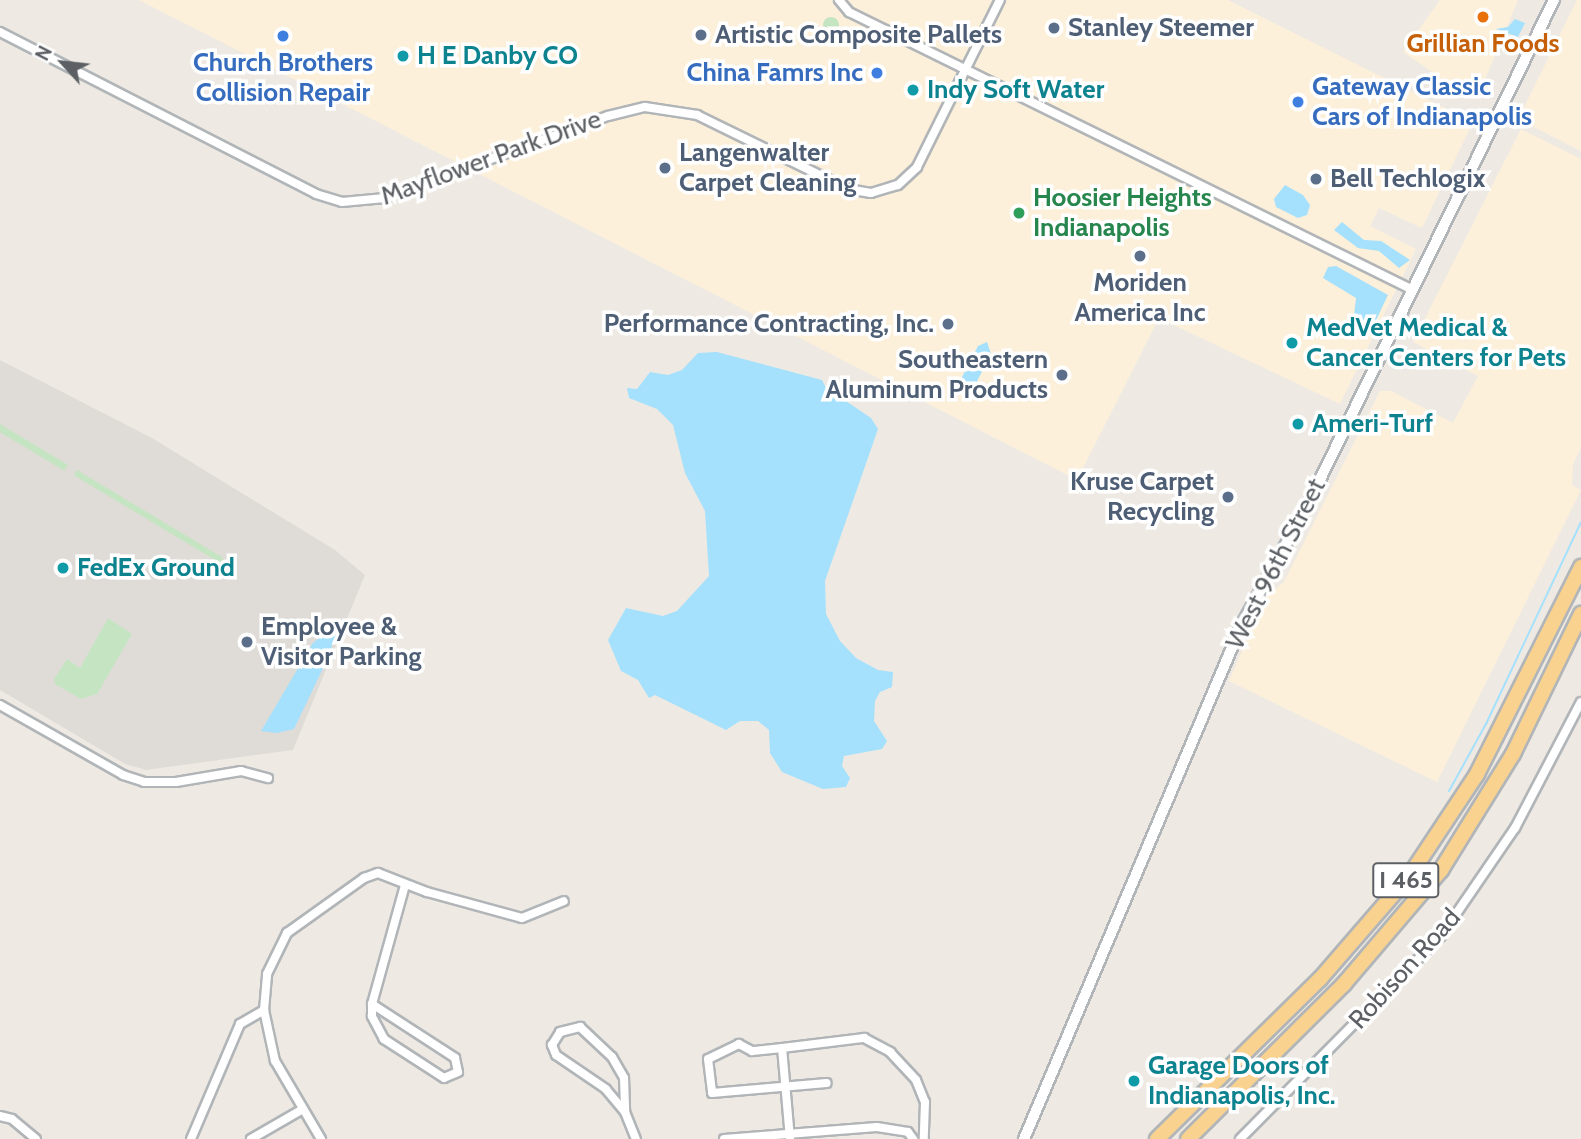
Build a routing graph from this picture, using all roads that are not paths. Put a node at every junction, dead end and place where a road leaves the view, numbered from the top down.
1 (839, 0) edge
2 (1000, 0) edge
3 (1554, 0) edge
4 (0, 32) edge
5 (966, 69) junction
6 (1413, 290) junction
7 (1581, 566) edge
8 (1581, 614) edge
9 (1581, 702) edge
10 (0, 705) edge
11 (268, 778) dead end
12 (405, 885) junction
13 (564, 901) dead end
14 (372, 1004) junction
15 (264, 1010) junction
16 (782, 1048) junction
17 (827, 1083) dead end
18 (786, 1087) junction
19 (303, 1109) junction
20 (625, 1112) junction
21 (0, 1116) edge
22 (790, 1136) edge
23 (36, 1139) edge
24 (191, 1139) edge
25 (251, 1139) edge
26 (321, 1139) edge
27 (636, 1139) edge
28 (724, 1139) edge
29 (913, 1139) edge
30 (924, 1139) edge
31 (1024, 1139) edge
32 (1157, 1139) edge
33 (1188, 1139) edge
34 (1240, 1139) edge

1 - 5 street
2 - 5 street, Mayflower Park Drive
3 - 6 street, West 96th Street
4 - 5 street, Mayflower Park Drive
5 - 6 street
6 - 31 street, West 96th Street
7 - 32 highway, I 465
8 - 33 highway, I 465
9 - 34 street, Robison Road
10 - 11 street
12 - 13 street
12 - 14 street
12 - 15 street
14 - 14 street
15 - 19 street
15 - 24 street
16 - 18 street
16 - 18 street
16 - 30 street
17 - 18 street
18 - 22 street
19 - 25 street
19 - 26 street
20 - 20 street
20 - 27 street
21 - 23 street
22 - 28 street
22 - 29 street

